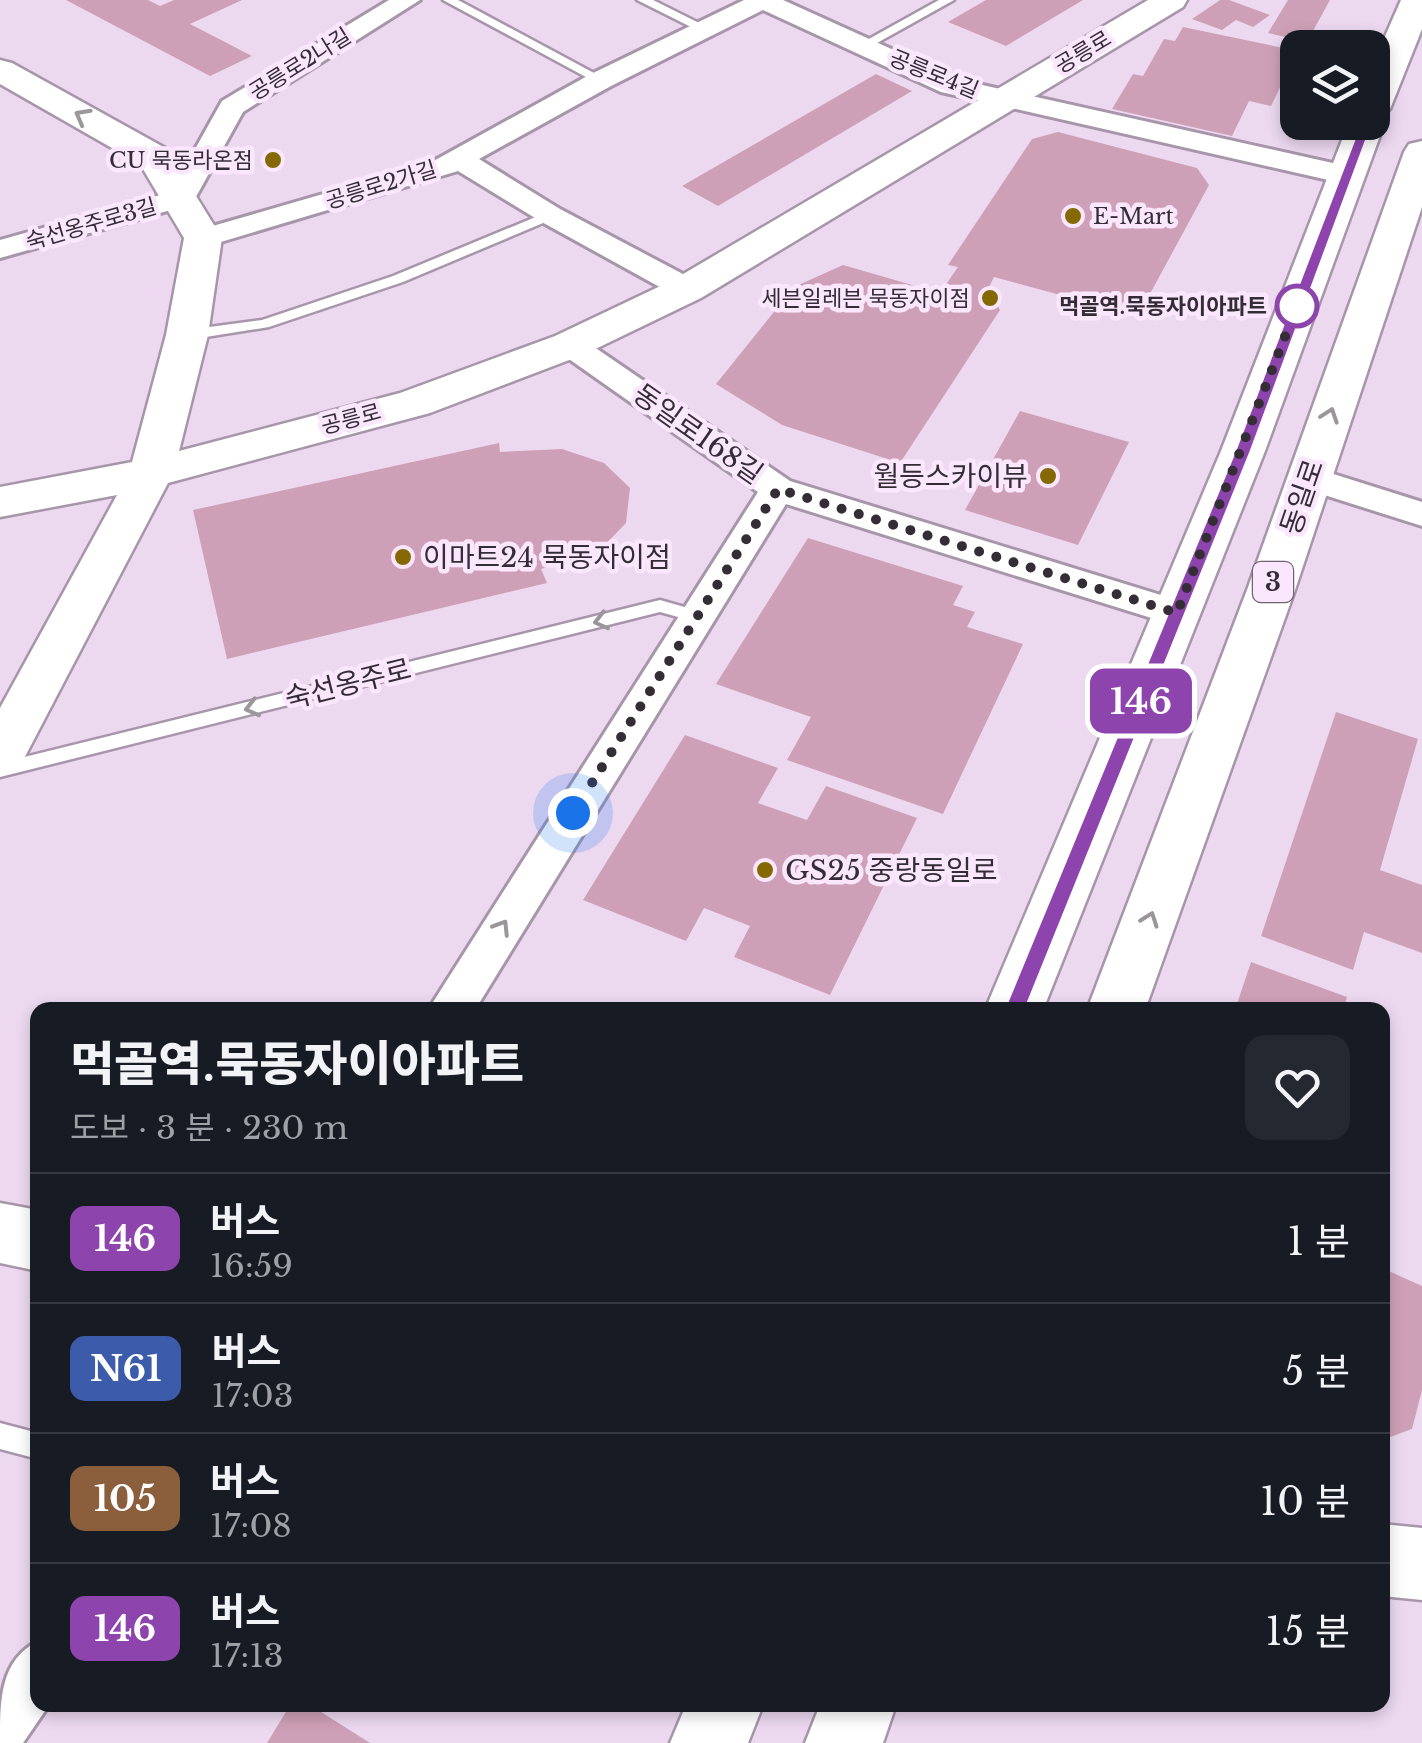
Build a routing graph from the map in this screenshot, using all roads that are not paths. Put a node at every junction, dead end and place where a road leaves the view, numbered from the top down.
1 (407, 0) edge
2 (449, 0) edge
3 (644, 0) edge
4 (763, 0) edge
5 (948, 0) edge
6 (1171, 0) edge
7 (1416, 0) edge
8 (703, 28) junction
9 (864, 45) junction
10 (1390, 64) edge
11 (0, 70) edge
12 (602, 80) junction
13 (1004, 100) junction
14 (0, 107) edge
15 (1360, 140) edge
16 (458, 160) junction
17 (1346, 175) junction
18 (1417, 180) edge
19 (182, 198) junction
20 (550, 216) junction
21 (204, 238) junction
22 (0, 249) edge
23 (686, 289) junction
24 (188, 335) junction
25 (570, 346) junction
26 (151, 472) junction
27 (778, 489) junction
28 (1226, 495) junction
29 (1302, 497) junction
30 (0, 502) edge
31 (1422, 514) edge
32 (1177, 613) junction
33 (696, 616) junction
34 (1155, 667) junction
35 (1234, 694) junction
36 (0, 756) edge
37 (0, 770) edge
38 (455, 1002) edge
39 (1017, 1002) edge
40 (1119, 1002) edge
41 (0, 1233) edge
42 (30, 1239) edge
43 (0, 1436) edge
44 (30, 1444) edge
45 (1390, 1561) edge
46 (1422, 1564) edge
47 (30, 1682) edge
48 (723, 1712) edge
49 (855, 1712) edge
50 (0, 1725) edge
51 (709, 1743) edge
52 (844, 1743) edge

1 - 19 street, 공릉로2나길
2 - 12 lane
3 - 8 lane
4 - 8 street, 공릉로2가길
4 - 9 street, 공릉로4길
5 - 9 lane, 공릉로4길
6 - 13 street, 공릉로
7 - 10 street
8 - 12 street, 공릉로2가길
9 - 13 street, 공릉로4길
19 -> 11 street
12 - 16 street, 공릉로2가길
13 - 17 street
13 - 23 street, 공릉로
14 - 19 street
15 - 17 street
16 - 20 street
16 - 21 street, 공릉로2가길
17 - 28 street
29 -> 18 street, 동일로 / 3
19 - 21 street
19 - 22 street, 숙선옹주로3길
20 - 23 street
20 - 24 lane
21 - 24 street
23 - 25 street, 공릉로
24 - 26 street
25 - 26 street, 공릉로
25 - 27 street, 동일로168길
26 - 30 street, 공릉로
26 - 36 street
27 - 32 street, 동일로168길
27 - 33 street
28 - 29 street
28 - 32 street
29 - 31 street
29 - 35 street, 동일로 / 3
32 - 34 street
33 -> 37 lane, 숙선옹주로
38 -> 33 street
34 - 35 street
34 - 39 street
40 -> 35 street, 동일로 / 3
41 - 42 street
43 - 44 lane
45 - 46 street
47 - 50 street
48 - 51 street
49 - 52 street

